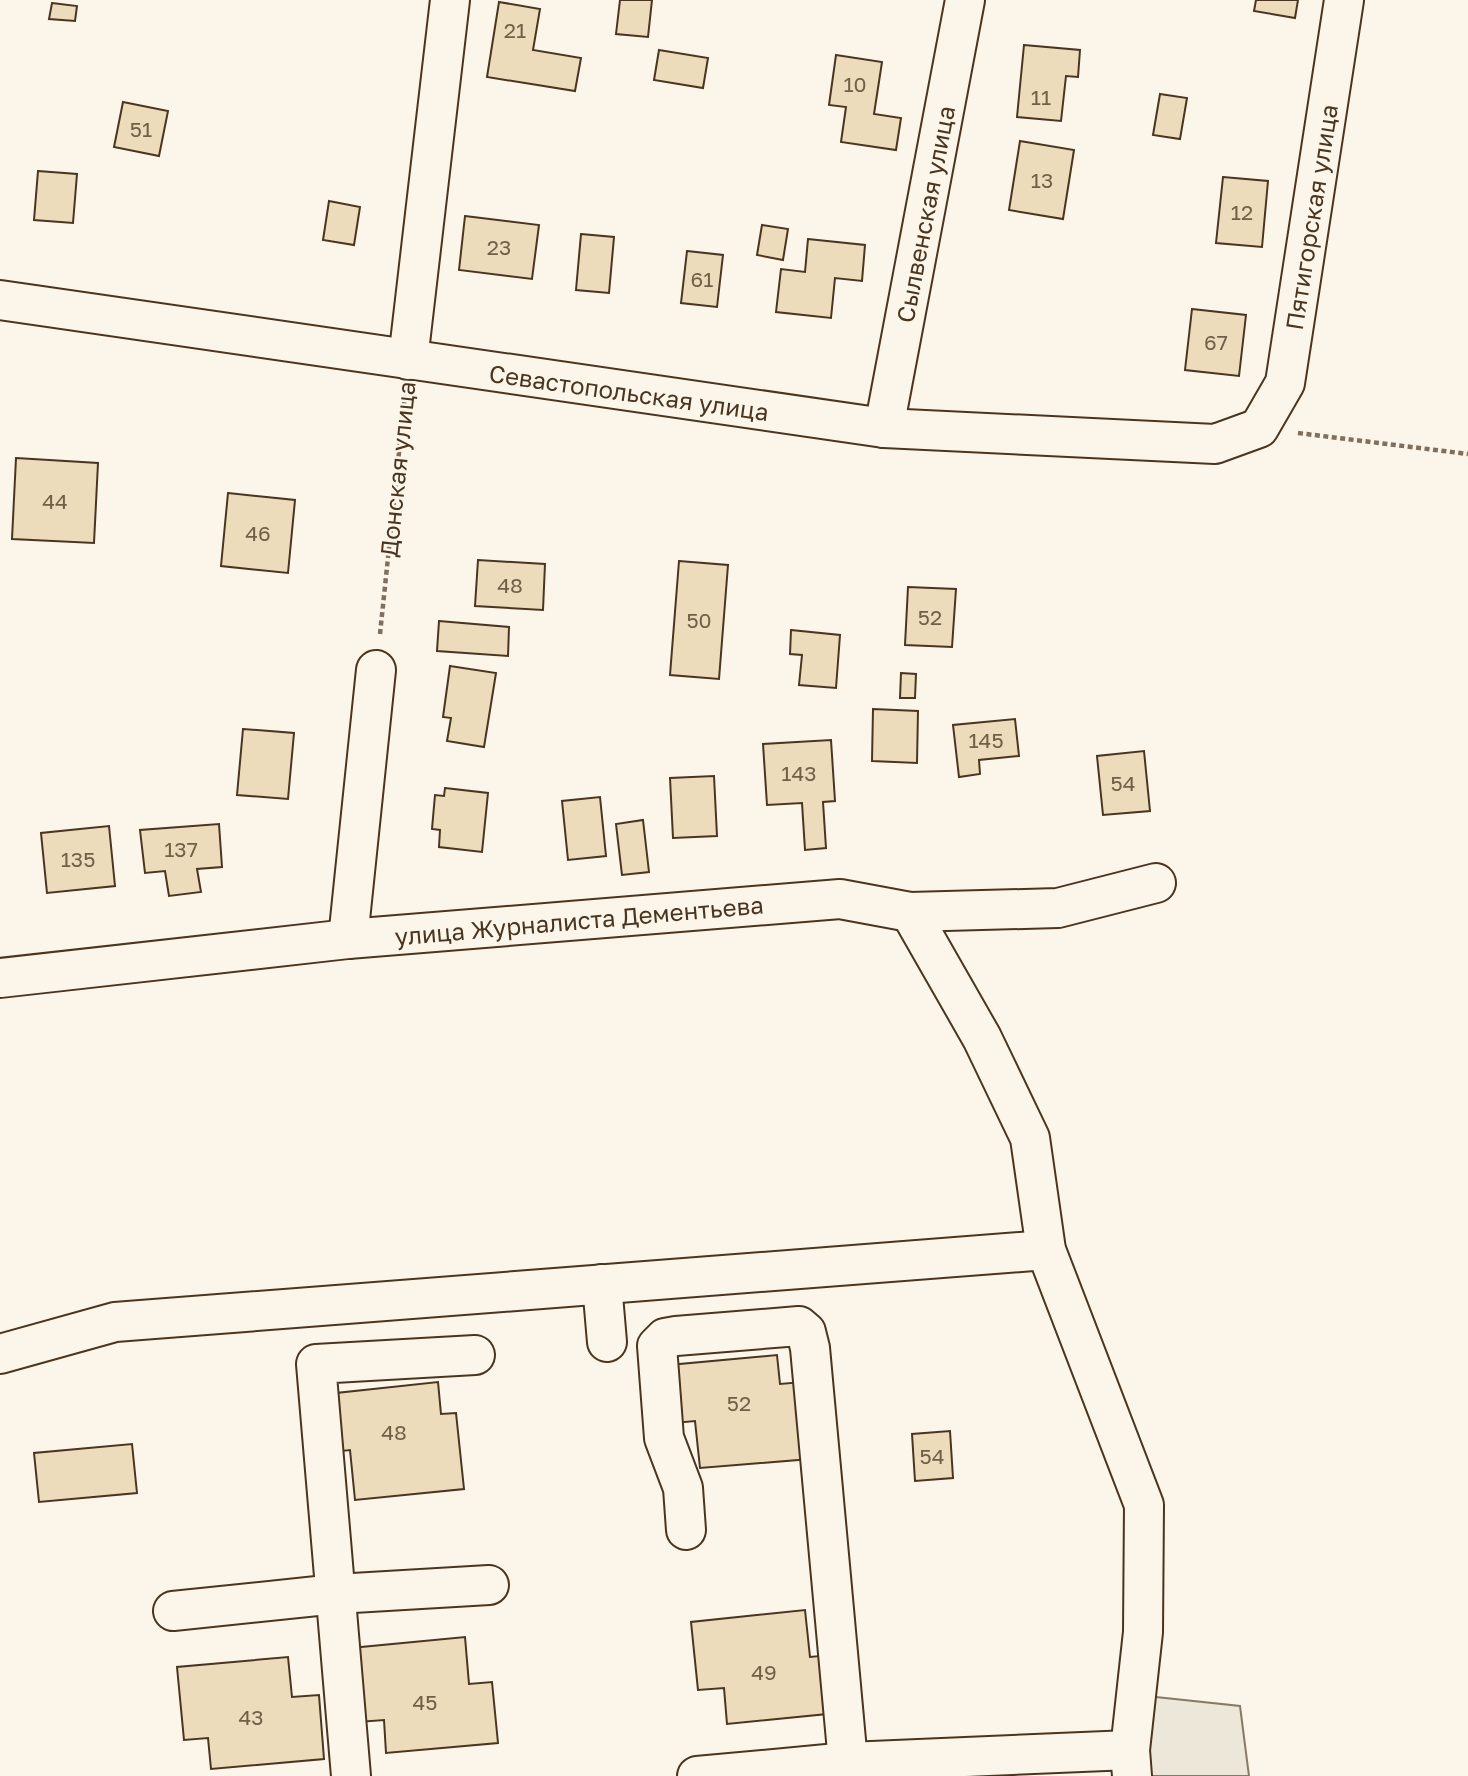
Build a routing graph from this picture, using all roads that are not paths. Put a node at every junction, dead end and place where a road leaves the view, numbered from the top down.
1 (450, 0) edge
2 (965, 0) edge
3 (1344, 0) edge
4 (0, 300) edge
5 (408, 360) junction
6 (884, 428) junction
7 (1259, 428) joint
8 (376, 670) road end
9 (1156, 883) dead end
10 (911, 912) junction
11 (348, 939) junction
12 (0, 978) edge
13 (1046, 1250) junction
14 (602, 1284) junction
15 (607, 1342) dead end
16 (0, 1354) edge
17 (475, 1355) dead end
18 (686, 1530) dead end
19 (489, 1586) dead end
20 (336, 1594) junction
21 (173, 1611) dead end
22 (848, 1762) junction
23 (1131, 1763) edge
24 (351, 1776) edge
25 (697, 1776) edge

1 - 5 street, Донская улица
2 - 6 street, Сылвенская улица
3 - 7 street, Пятигорская улица
4 - 5 street, Севастопольская улица
5 - 6 street, Севастопольская улица
6 - 7 street, Севастопольская улица
8 - 11 street
9 - 10 street, улица Журналиста Дементьева
10 - 11 street, улица Журналиста Дементьева
10 - 13 street
11 - 12 street, улица Журналиста Дементьева
13 - 14 street
13 - 23 street
14 - 15 street
14 - 16 street
17 - 20 street
18 - 22 street
19 - 20 street
20 - 21 street
20 - 24 street
22 - 23 street
22 - 25 street

